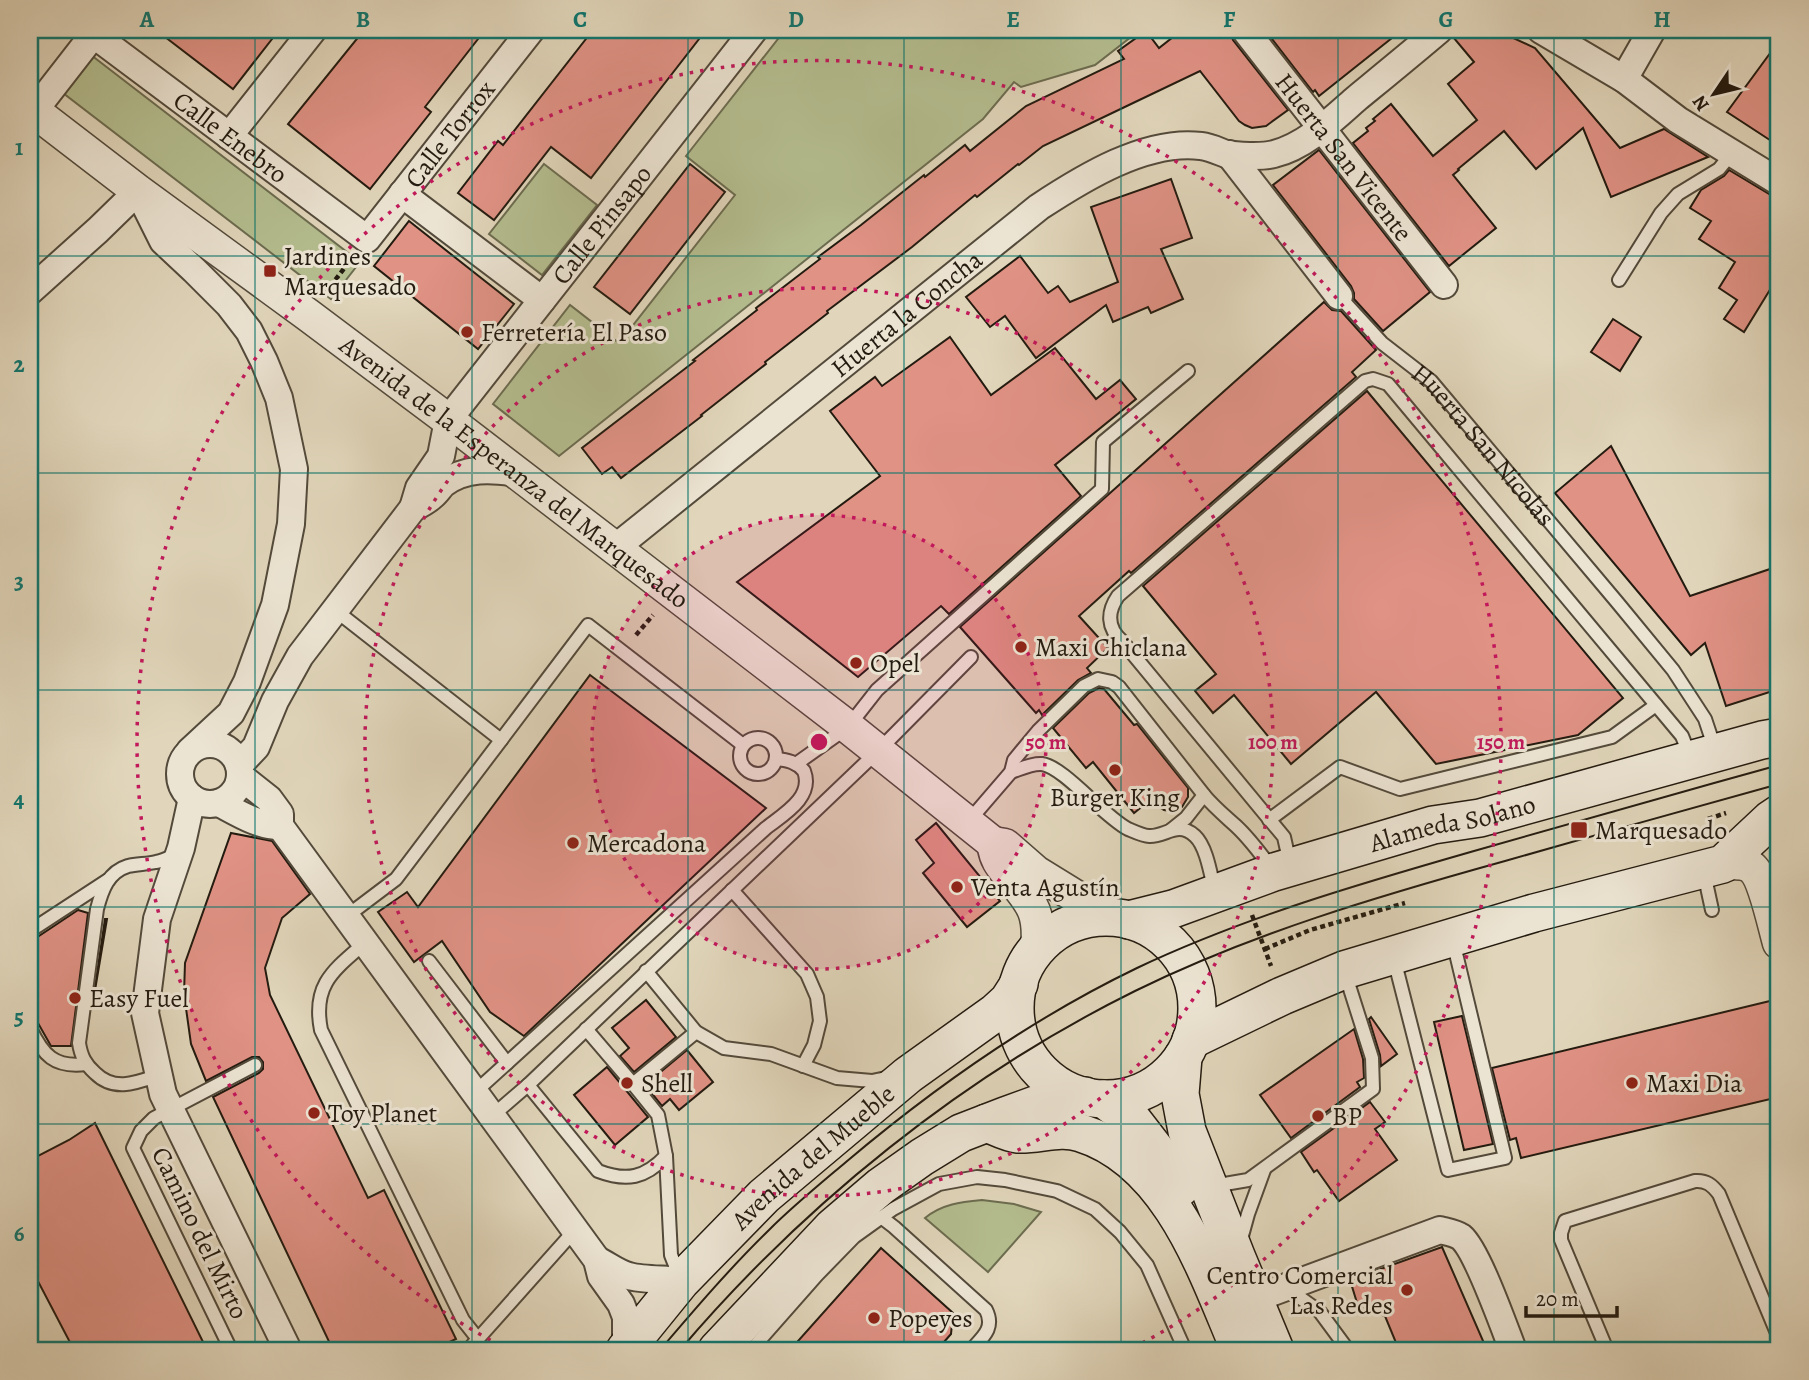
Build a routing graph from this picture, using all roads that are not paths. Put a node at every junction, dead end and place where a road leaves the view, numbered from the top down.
1 (313, 30) edge
2 (531, 30) edge
3 (754, 30) edge
4 (1245, 30) edge
5 (1439, 30) edge
6 (1541, 30) edge
7 (1652, 30) edge
8 (95, 32) edge
9 (1625, 79) junction
10 (32, 110) edge
11 (1322, 128) junction
12 (229, 136) junction
13 (1732, 153) junction
14 (1229, 154) junction
15 (1779, 182) edge
16 (138, 191) junction
17 (402, 194) junction
18 (367, 239) joint
19 (1619, 280) dead end
20 (1444, 285) dead end
21 (30, 291) edge
22 (1339, 296) joint
23 (542, 300) junction
24 (1188, 371) dead end
25 (449, 420) junction
26 (517, 473) junction
27 (413, 508) junction
28 (615, 548) junction
29 (335, 610) junction
30 (300, 656) junction
31 (971, 657) dead end
32 (1656, 705) junction
33 (231, 713) junction
34 (848, 727) junction
35 (1779, 737) edge
36 (501, 740) junction
37 (743, 745) junction
38 (190, 751) junction
39 (878, 751) junction
40 (1704, 756) junction
41 (776, 759) junction
42 (796, 764) junction
43 (239, 770) junction
44 (1011, 772) junction
45 (1204, 795) junction
46 (192, 798) junction
47 (219, 803) junction
48 (1779, 814) edge
49 (1269, 820) junction
50 (968, 823) junction
51 (280, 826) junction
52 (1171, 830) junction
53 (993, 844) junction
54 (181, 848) junction
55 (1713, 867) junction
56 (1282, 869) junction
57 (108, 880) junction
58 (1227, 888) junction
59 (732, 890) junction
60 (1712, 911) dead end
61 (347, 916) junction
62 (1119, 919) junction
63 (30, 931) edge
64 (1452, 937) junction
65 (366, 942) junction
66 (1779, 943) edge
67 (1037, 948) junction
68 (1393, 955) junction
69 (429, 961) dead end
70 (1344, 970) junction
71 (646, 971) junction
72 (1018, 984) junction
73 (30, 1028) edge
74 (586, 1029) junction
75 (696, 1032) junction
76 (1187, 1049) junction
77 (507, 1063) junction
78 (86, 1064) junction
79 (255, 1065) dead end
80 (803, 1066) junction
81 (159, 1075) junction
82 (908, 1075) junction
83 (633, 1084) junction
84 (527, 1085) junction
85 (475, 1093) junction
86 (1095, 1098) junction
87 (171, 1109) junction
88 (492, 1116) junction
89 (986, 1123) junction
90 (666, 1156) junction
91 (1264, 1170) junction
92 (1209, 1186) junction
93 (881, 1217) junction
94 (575, 1230) junction
95 (1236, 1256) junction
96 (597, 1260) junction
97 (681, 1281) junction
98 (1269, 1293) junction
99 (1779, 1338) edge
100 (478, 1339) junction
101 (231, 1350) edge
102 (288, 1350) edge
103 (468, 1350) edge
104 (625, 1350) edge
105 (717, 1350) edge
106 (751, 1350) edge
107 (971, 1350) edge
108 (1185, 1350) edge
109 (1240, 1350) edge
110 (1255, 1350) edge
111 (1275, 1350) edge
112 (1348, 1350) edge
113 (1513, 1350) edge
114 (1607, 1350) edge

1 - 12 street
2 - 17 street, Calle Torrox
3 - 23 street, Calle Pinsapo
4 - 11 street, Huerta San Vicente
5 - 11 street
6 - 9 street
7 - 9 street
8 - 10 street
8 - 12 street, Calle Enebro
9 - 13 street
10 - 16 street, Avenida de la Esperanza del Marquesado
11 - 14 street
11 - 20 street, Huerta San Vicente
12 - 18 street, Calle Enebro
13 - 15 street
13 - 19 lane
14 - 22 street, Huerta San Nicolás
14 - 28 street, Huerta la Concha
16 - 21 street
16 - 25 street, Avenida de la Esperanza del Marquesado
16 - 33 street
17 - 18 street, Calle Torrox
17 - 23 street
22 - 40 lane, Huerta San Nicolás
23 - 25 street, Calle Pinsapo
24 - 34 lane
25 - 26 street, Avenida de la Esperanza del Marquesado
25 - 27 street
26 - 27 street
26 - 28 street, Avenida de la Esperanza del Marquesado
27 - 29 street
28 - 34 street, Avenida de la Esperanza del Marquesado
29 - 30 street
29 - 36 lane
30 - 33 street
30 - 43 street
31 - 39 lane
32 - 40 lane
32 - 49 lane
32 - 49 lane
33 - 38 street
34 - 39 street, Avenida de la Esperanza del Marquesado
34 - 42 lane
35 - 40 main road, Alameda Solano
36 - 37 lane
36 - 61 lane
37 - 41 lane
37 - 41 lane
38 - 43 street
38 - 46 street
39 - 50 street, Avenida de la Esperanza del Marquesado
39 - 59 lane
40 - 56 main road, Alameda Solano
41 - 42 lane
42 - 77 lane
43 - 47 street
43 - 51 street
44 - 45 lane
44 - 50 lane
44 - 52 lane
45 - 52 lane
45 - 56 lane
46 - 47 street
46 - 54 street
47 - 51 street
48 - 55 main road
49 - 56 lane
50 - 53 street, Avenida de la Esperanza del Marquesado
51 - 61 street
52 - 58 lane
53 - 62 street
53 - 67 street
54 - 57 lane
54 - 81 street
55 - 60 lane
55 - 64 main road
55 - 66 street
56 - 58 main road, Alameda Solano
57 - 63 lane
57 - 78 lane
58 - 62 main road, Alameda Solano
59 - 71 lane
59 - 80 lane
61 - 65 street
62 - 67 main road
62 - 76 main road
64 - 68 main road
64 - 68 lane
65 - 85 street
65 - 100 lane
67 - 72 main road
68 - 70 main road
69 - 77 lane
70 - 76 main road
70 - 91 lane
71 - 74 lane
71 - 75 lane
72 - 82 main road, Avenida del Mueble
72 - 86 main road
73 - 78 lane
74 - 83 lane
74 - 84 lane
75 - 80 lane
75 - 83 lane
76 - 86 main road
76 - 92 main road
77 - 85 lane
78 - 81 lane
79 - 87 lane
80 - 82 lane
81 - 87 street
82 - 97 main road, Avenida del Mueble
83 - 90 lane
84 - 88 lane
84 - 90 lane
85 - 88 street
86 - 89 main road
86 - 110 main road
87 - 101 lane, Camino del Mirto
87 - 102 street
88 - 94 street
89 - 105 main road
89 - 109 main road
90 - 97 lane
91 - 92 lane
91 - 95 lane
92 - 95 main road
93 - 106 lane
93 - 107 lane
93 - 108 lane
94 - 96 street
94 - 100 lane
95 - 98 main road
96 - 97 street
96 - 104 street
97 - 104 main road, Avenida del Mueble
98 - 111 main road
98 - 112 lane
98 - 113 street
99 - 114 lane
100 - 103 lane

